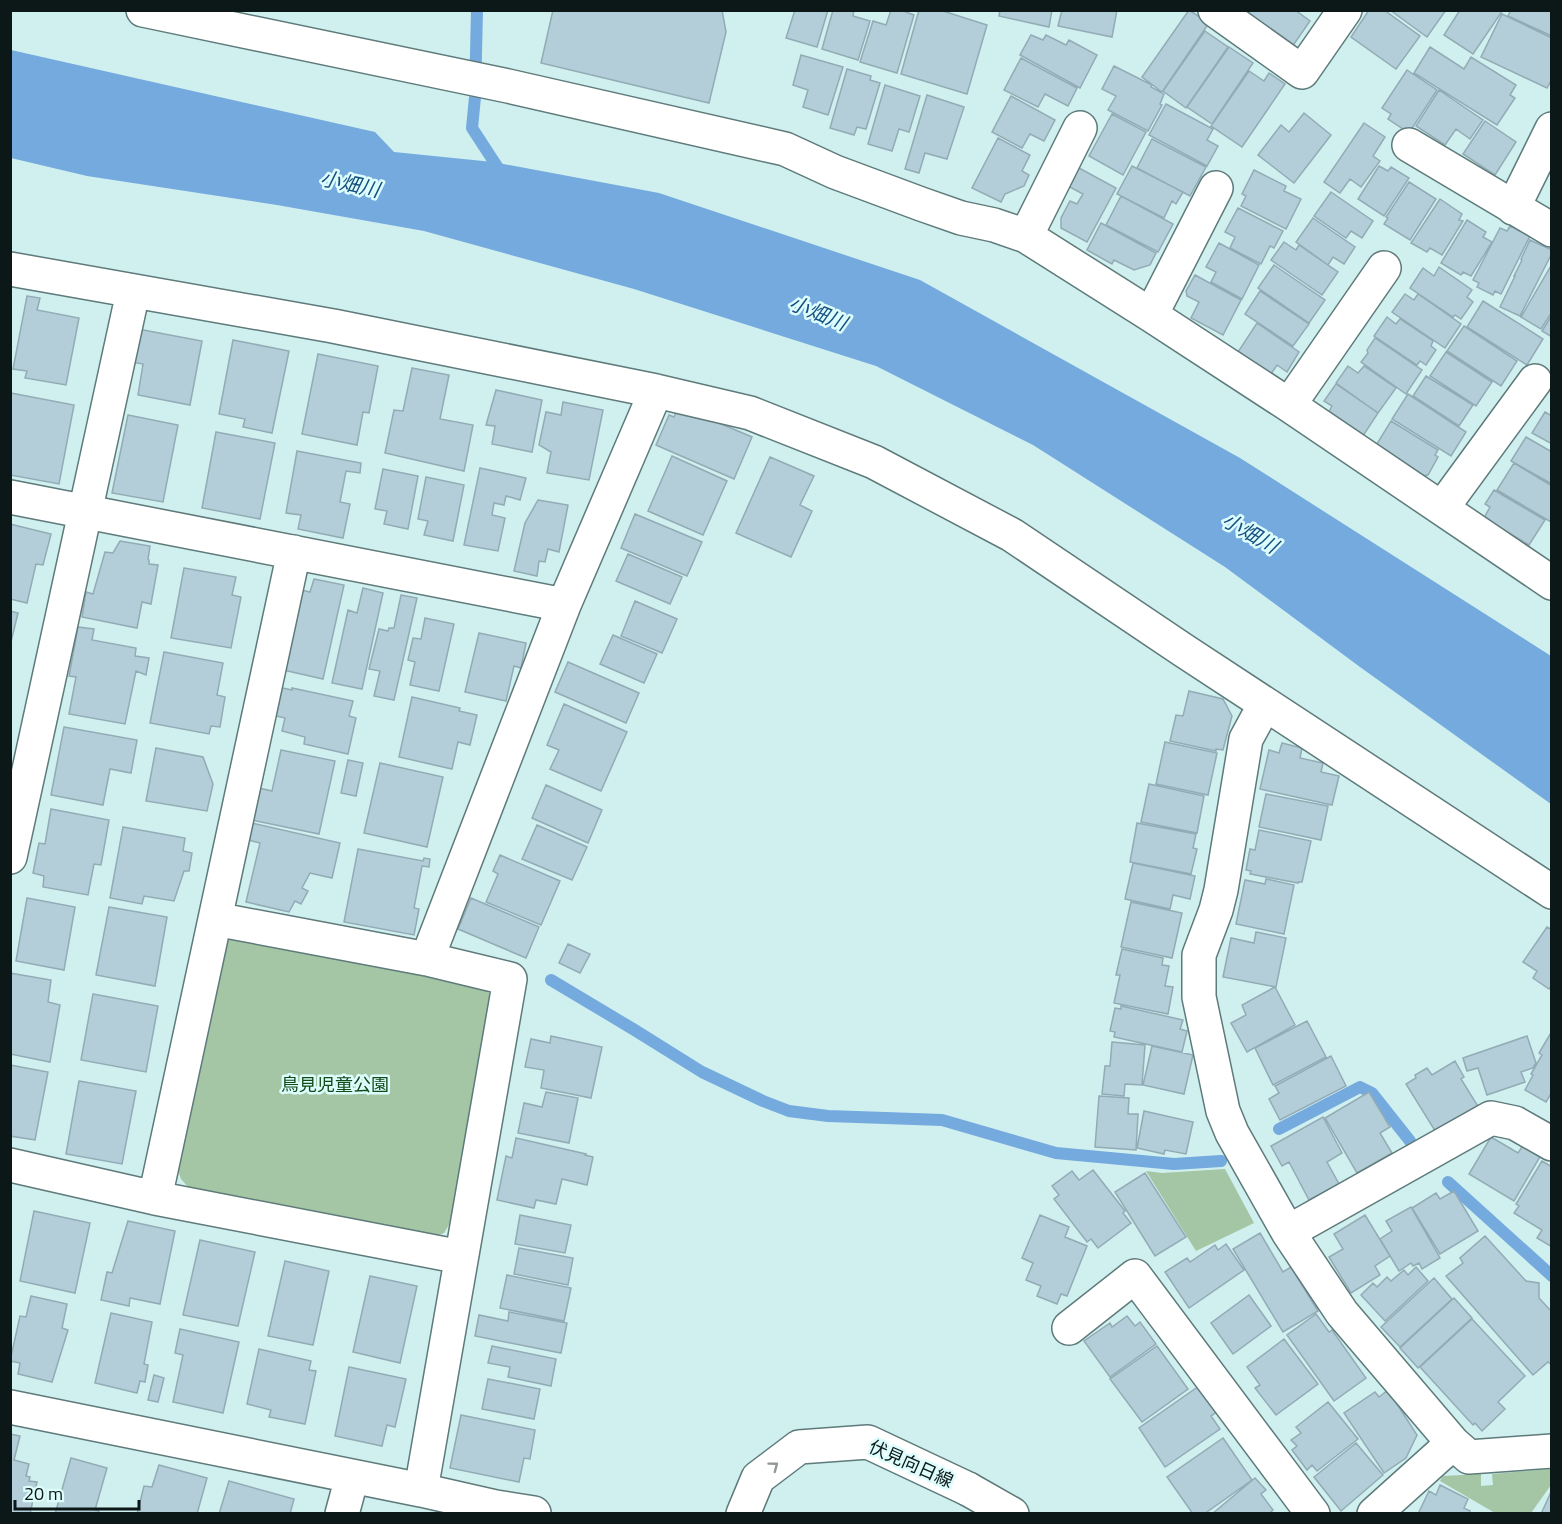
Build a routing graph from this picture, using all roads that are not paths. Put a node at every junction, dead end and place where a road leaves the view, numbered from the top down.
1 (142, 10) edge
2 (1215, 10) edge
3 (1345, 10) edge
4 (1080, 128) dead end
5 (1551, 129) edge
6 (1409, 145) dead end
7 (1216, 188) dead end
8 (1513, 207) junction
9 (1551, 230) edge
10 (1026, 236) junction
11 (1384, 268) dead end
12 (10, 269) edge
13 (133, 292) junction
14 (1151, 315) junction
15 (1535, 381) dead end
16 (656, 391) junction
17 (1289, 405) junction
18 (10, 497) edge
19 (1442, 508) junction
20 (84, 511) junction
21 (294, 552) junction
22 (1551, 583) edge
23 (564, 605) junction
24 (1265, 704) junction
25 (10, 857) edge
26 (1551, 892) edge
27 (215, 919) junction
28 (427, 959) junction
29 (1551, 1144) edge
30 (10, 1165) edge
31 (155, 1198) junction
32 (1288, 1232) junction
33 (461, 1257) junction
34 (1069, 1328) dead end
35 (10, 1407) edge
36 (1453, 1443) junction
37 (1551, 1451) edge
38 (352, 1477) junction
39 (421, 1490) junction
40 (342, 1514) edge
41 (534, 1514) edge
42 (744, 1514) edge
43 (1012, 1514) edge
44 (1313, 1514) edge
45 (1374, 1514) edge

1 - 10 street
2 - 3 street
4 - 10 street
5 - 8 street
6 - 8 street
7 - 14 street
8 - 9 street
10 - 14 street
11 - 17 street
12 - 13 street
13 - 16 street
13 - 20 street
14 - 17 street
15 - 19 street
16 - 23 street
16 - 24 street
17 - 19 street
18 - 20 street
19 - 22 street
20 - 21 street
20 - 25 street
21 - 23 street
21 - 27 street
23 - 28 street
24 - 26 street
24 - 32 street
27 - 28 street
27 - 31 street
28 - 33 street
29 - 32 street
30 - 31 street
31 - 33 street
32 - 36 street
33 - 39 street
34 - 44 street
35 - 38 street
36 - 37 street
36 - 45 street
38 - 39 street
38 - 40 street
39 - 41 street
42 -> 43 street, 伏見向日線

